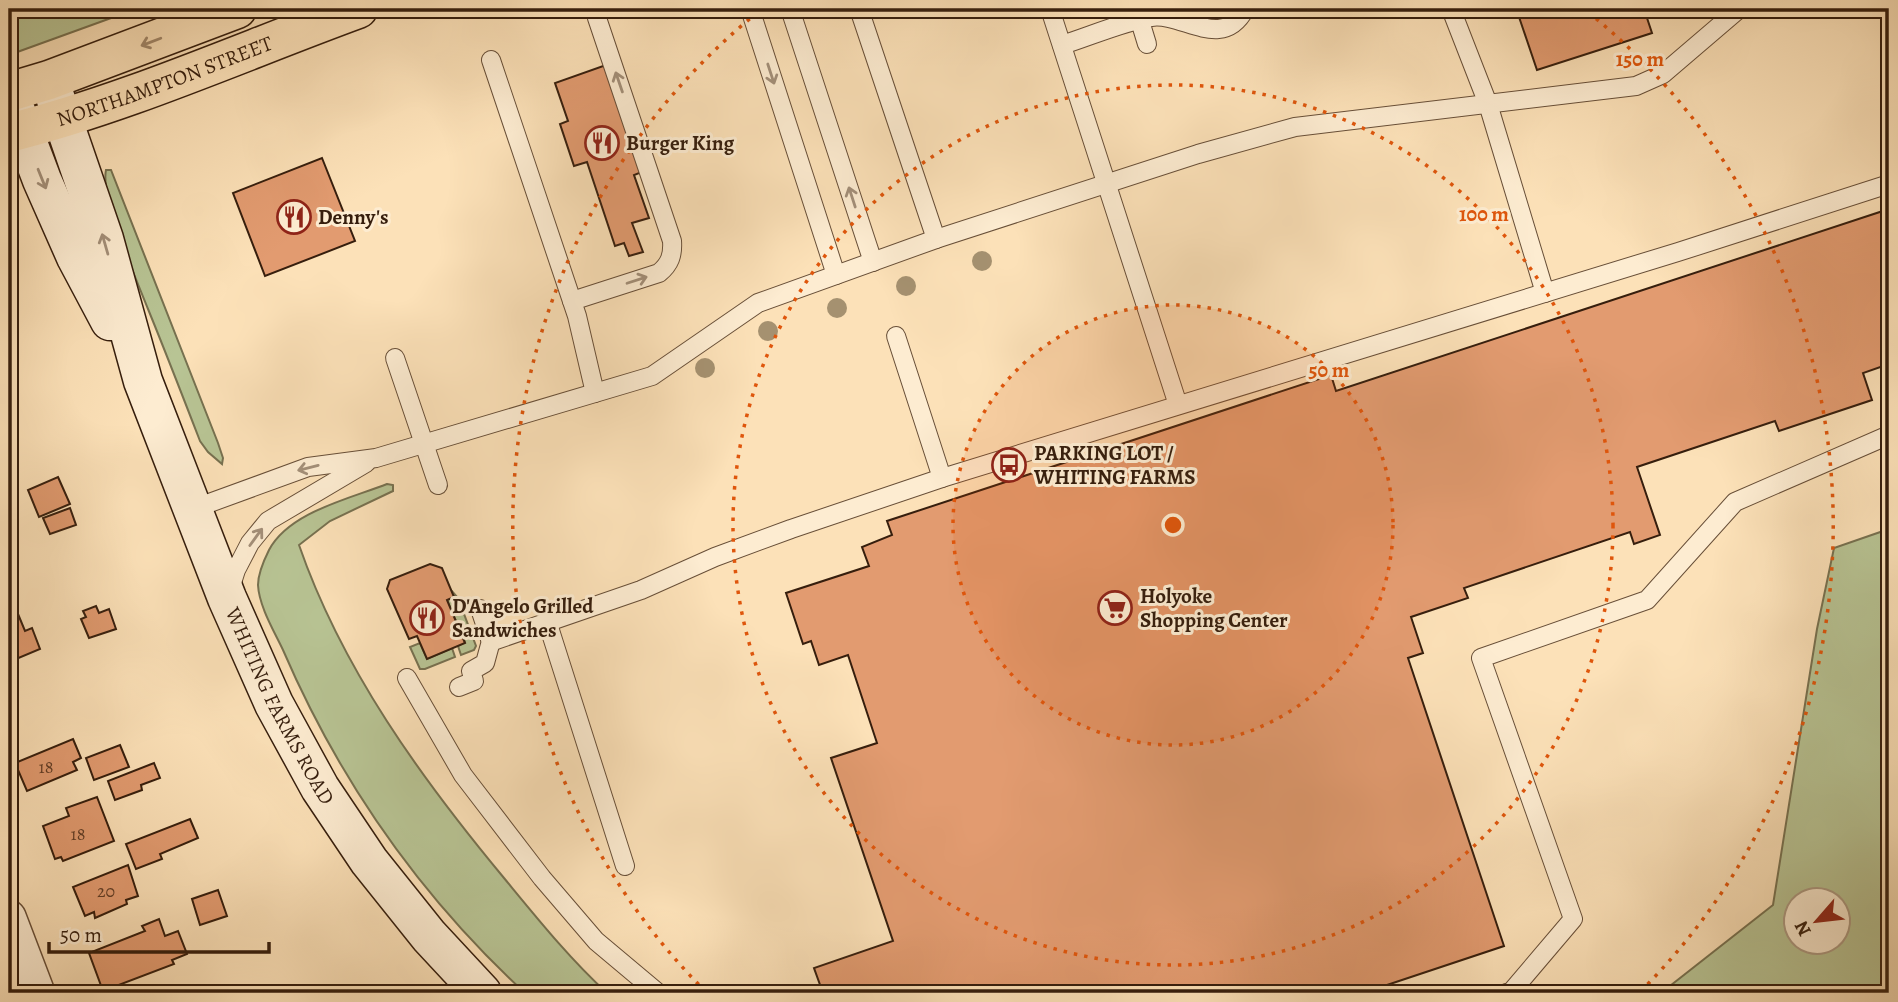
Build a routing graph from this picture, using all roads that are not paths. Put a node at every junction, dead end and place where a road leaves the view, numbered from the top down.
1 (358, 9) edge
2 (750, 9) edge
3 (790, 9) edge
4 (859, 9) edge
5 (1050, 9) edge
6 (1245, 9) edge
7 (1451, 9) edge
8 (233, 10) edge
9 (1728, 13) edge
10 (597, 18) dead end
11 (1140, 21) junction
12 (1147, 44) dead end
13 (1062, 45) junction
14 (491, 60) dead end
15 (49, 80) junction
16 (9, 92) edge
17 (1488, 104) junction
18 (63, 118) junction
19 (16, 131) edge
20 (1107, 184) junction
21 (1889, 184) edge
22 (936, 239) junction
23 (873, 262) junction
24 (836, 275) junction
25 (1545, 293) junction
26 (572, 301) junction
27 (896, 336) dead end
28 (394, 358) dead end
29 (143, 381) junction
30 (595, 393) junction
31 (1178, 405) junction
32 (1889, 435) edge
33 (424, 444) junction
34 (376, 458) junction
35 (942, 478) junction
36 (438, 485) dead end
37 (193, 509) junction
38 (227, 598) junction
39 (480, 609) dead end
40 (547, 621) junction
41 (491, 641) junction
42 (407, 678) dead end
43 (459, 687) dead end
44 (625, 866) dead end
45 (9, 917) edge
46 (37, 993) edge
47 (482, 993) edge
48 (658, 993) edge
49 (1506, 993) edge

1 - 18 main road, NORTHAMPTON STREET
2 -> 24 lane
23 -> 3 lane
4 - 22 lane
5 - 13 lane
6 - 11 lane
7 - 17 lane
8 -> 15 main road, NORTHAMPTON STREET
9 - 17 lane
26 -> 10 lane
11 - 12 lane
11 - 13 lane
13 - 20 lane
14 - 26 lane
15 - 16 main road, NORTHAMPTON STREET
15 - 18 main road, WHITING FARMS ROAD
16 - 19 main road, WHITING FARMS ROAD
17 - 20 lane
17 - 25 lane
18 - 19 main road, NORTHAMPTON STREET
29 -> 18 main road, WHITING FARMS ROAD
19 -> 29 main road, WHITING FARMS ROAD
20 - 22 lane
20 - 31 lane
21 - 25 lane
22 - 23 lane
23 - 24 lane
24 - 30 lane
25 - 31 lane
26 - 30 lane
27 - 35 lane
28 - 33 lane
29 - 37 main road, WHITING FARMS ROAD
30 - 33 lane
31 - 35 lane
32 - 49 lane
33 - 34 lane
33 - 36 lane
34 -> 37 lane
38 -> 34 lane
35 - 40 lane
37 - 38 main road, WHITING FARMS ROAD
38 - 47 main road, WHITING FARMS ROAD
39 - 41 lane
40 - 41 lane
40 - 44 lane
41 - 43 lane
42 - 48 lane
45 - 46 street

